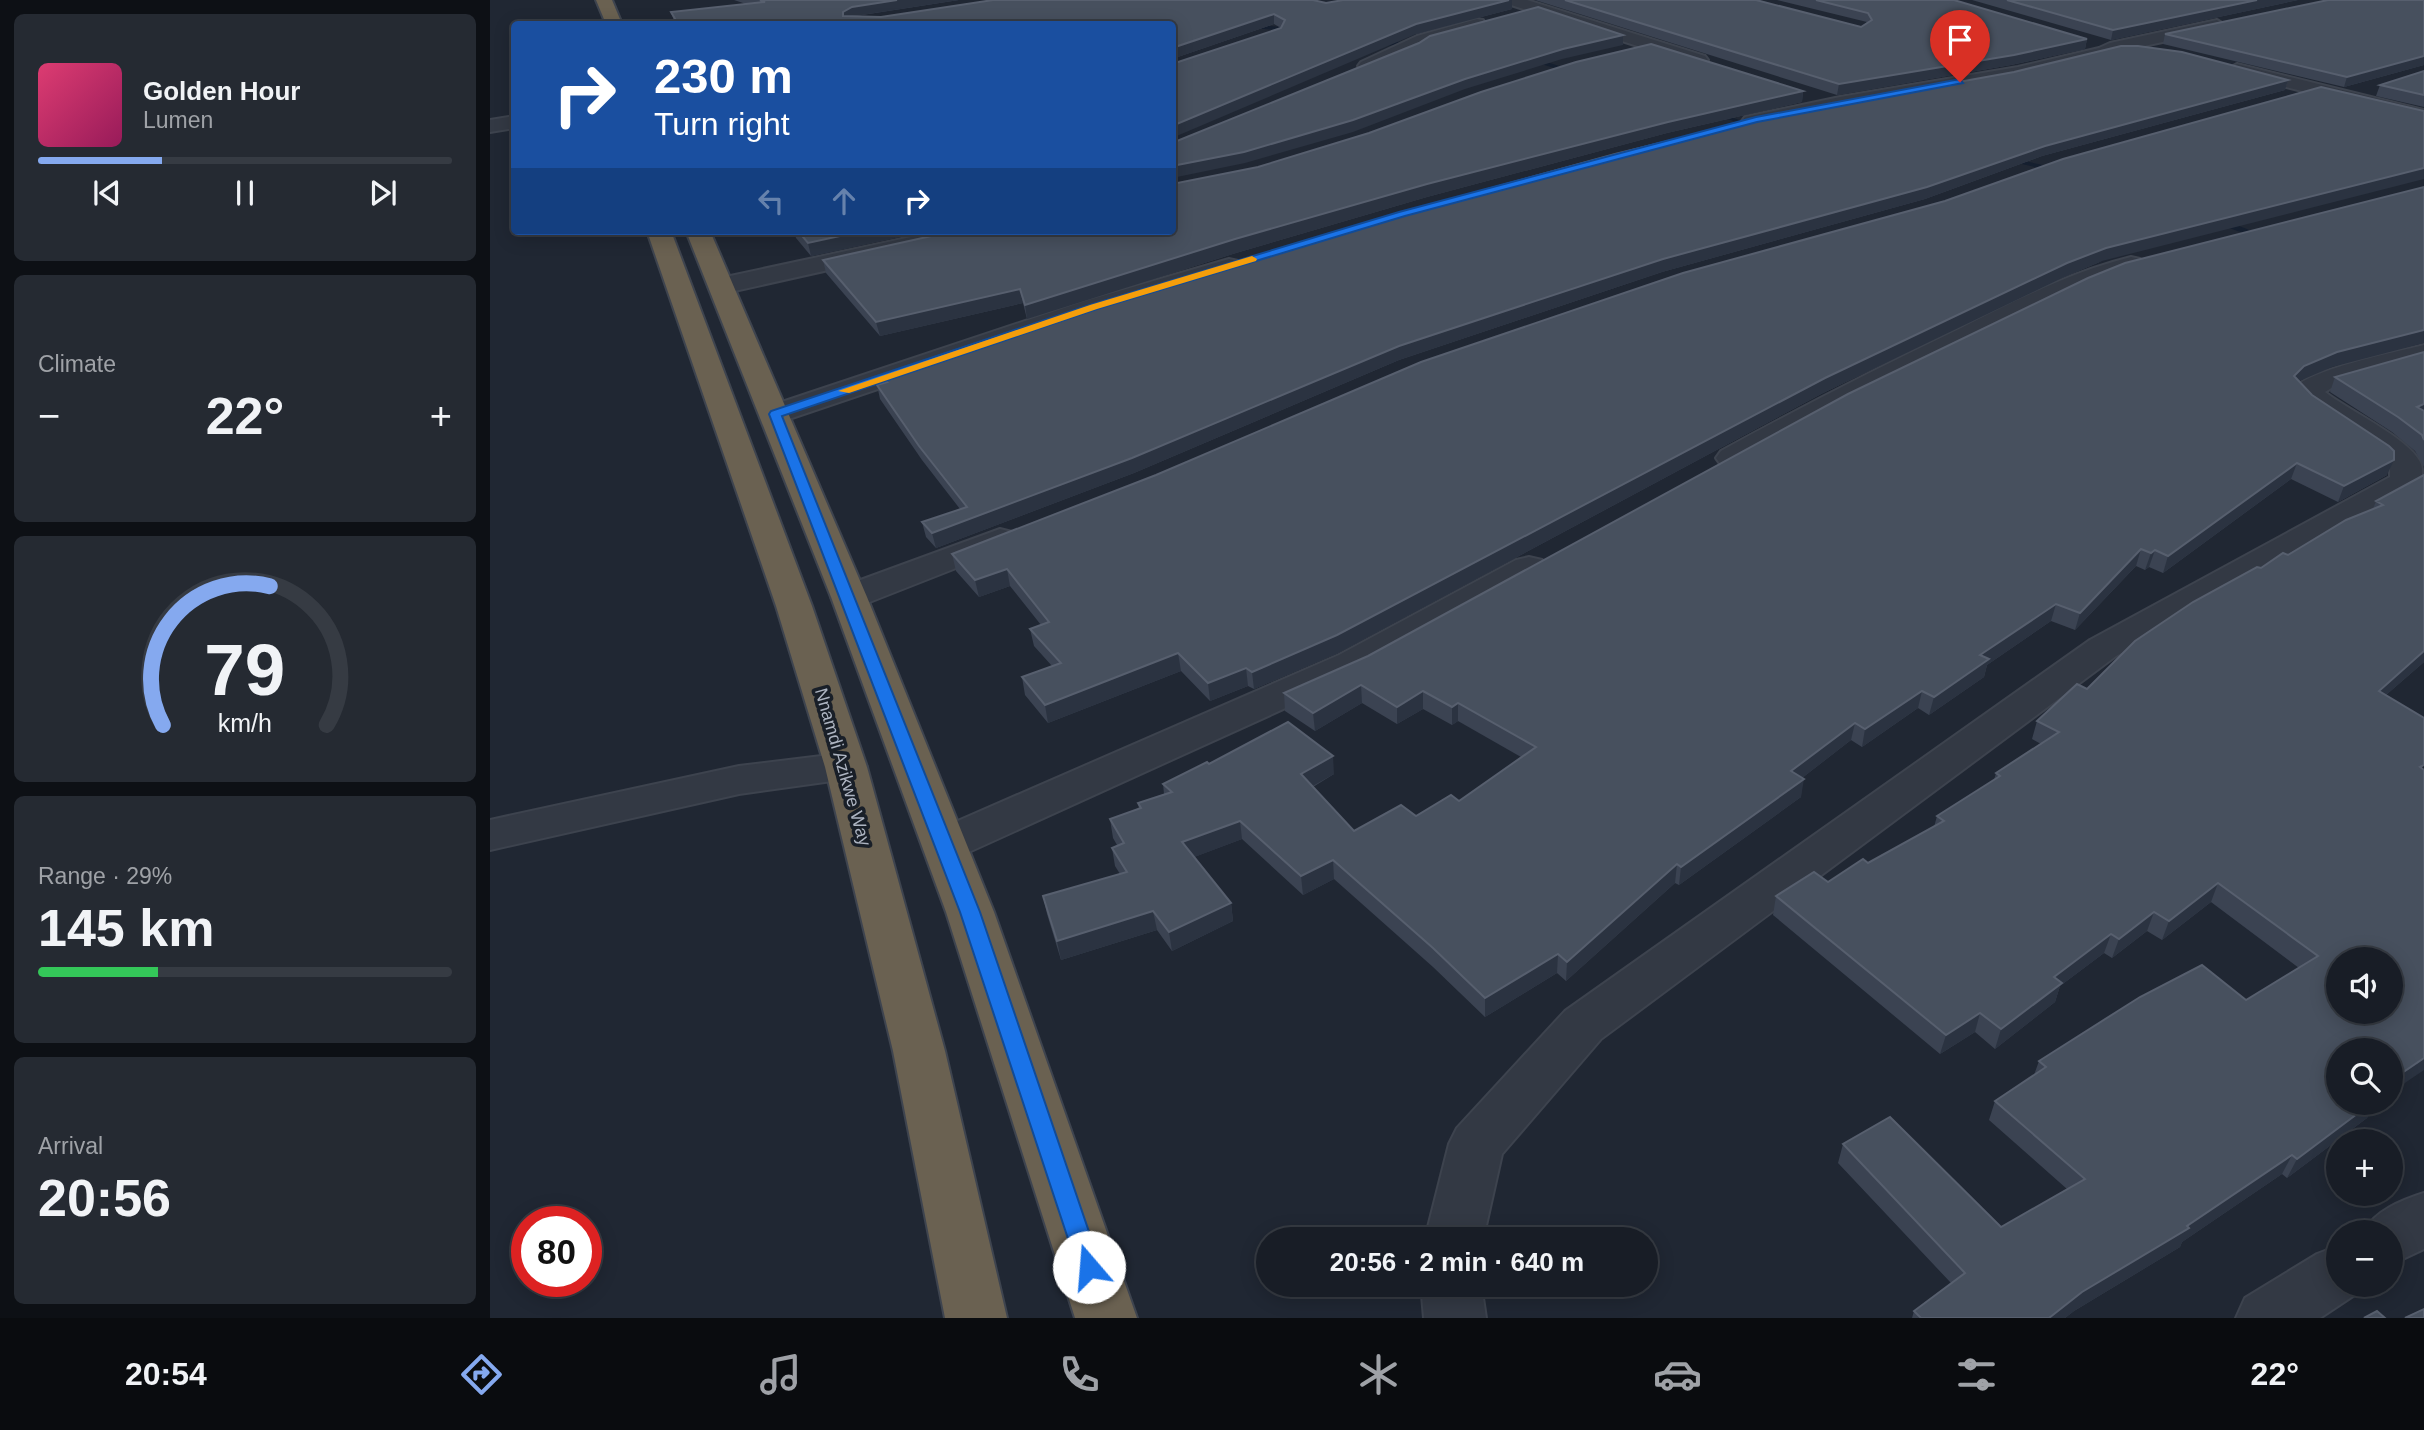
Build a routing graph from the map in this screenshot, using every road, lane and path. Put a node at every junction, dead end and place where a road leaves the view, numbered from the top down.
1 (604, 0) edge
2 (1504, 12) edge
3 (613, 21) edge
4 (2228, 22) edge
5 (2084, 40) edge
6 (1651, 45) junction
7 (2110, 48) junction
8 (2171, 53) edge
9 (1616, 54) edge
10 (1716, 66) edge
11 (2225, 66) edge
12 (1350, 74) edge
13 (2385, 84) edge
14 (2318, 89) junction
15 (1794, 91) edge
16 (2346, 96) junction
17 (2278, 100) edge
18 (1833, 103) junction
19 (2424, 117) edge
20 (511, 122) edge
21 (490, 126) edge
22 (1730, 126) edge
23 (660, 235) edge
24 (700, 235) edge
25 (953, 235) edge
26 (838, 236) edge
27 (2159, 257) edge
28 (1248, 260) edge
29 (782, 272) junction
30 (721, 286) junction
31 (2424, 353) edge
32 (775, 414) junction
33 (1710, 470) edge
34 (1030, 527) edge
35 (1556, 554) edge
36 (849, 597) junction
37 (846, 767) junction
38 (490, 835) edge
39 (944, 845) junction
40 (2424, 1218) edge
41 (1457, 1227) edge
42 (2403, 1231) edge
43 (2326, 1281) edge
44 (1453, 1297) edge
45 (976, 1318) edge
46 (1106, 1318) edge
47 (1455, 1318) edge
48 (2267, 1318) edge

1 - 3 highway
2 - 6 street
2 - 12 street
4 - 7 street
5 - 7 street
6 - 9 street
6 - 10 street
7 - 8 street
7 - 18 street
11 - 14 street
13 - 16 street
14 - 16 street
14 - 17 street
15 - 18 street
16 - 19 street
18 - 22 street
20 - 21 street
23 - 37 highway, Nnamdi Azikwe Way
24 - 30 highway
25 - 29 street
26 - 29 street
27 - 33 street
28 - 32 street
29 - 30 street
30 - 32 highway
31 - 41 street
32 - 36 highway
34 - 36 street
35 - 39 street
36 - 39 highway
37 - 38 street
37 - 45 highway, Nnamdi Azikwe Way
39 - 46 highway
40 - 42 street
43 - 48 street
44 - 47 street

